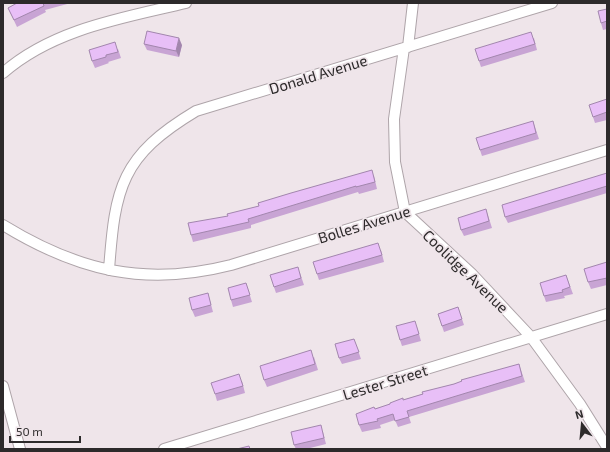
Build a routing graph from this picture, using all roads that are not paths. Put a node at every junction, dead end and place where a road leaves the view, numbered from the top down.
1 (186, 3) edge
2 (413, 3) edge
3 (552, 3) edge
4 (406, 47) junction
5 (3, 73) edge
6 (607, 150) edge
7 (405, 212) junction
8 (3, 225) edge
9 (113, 271) junction
10 (607, 314) edge
11 (532, 337) junction
12 (3, 386) edge
13 (607, 447) edge
14 (20, 449) edge
15 (164, 449) edge

1 - 5 street
2 - 4 street
3 - 4 street, Donald Avenue
4 - 7 street
4 - 9 street, Donald Avenue
6 - 7 street, Bolles Avenue
7 - 9 street, Bolles Avenue
7 - 11 street, Coolidge Avenue
8 - 9 street, Bolles Avenue
10 - 11 street, Lester Street
11 - 13 street, Coolidge Avenue
11 - 15 street, Lester Street
12 - 14 street

